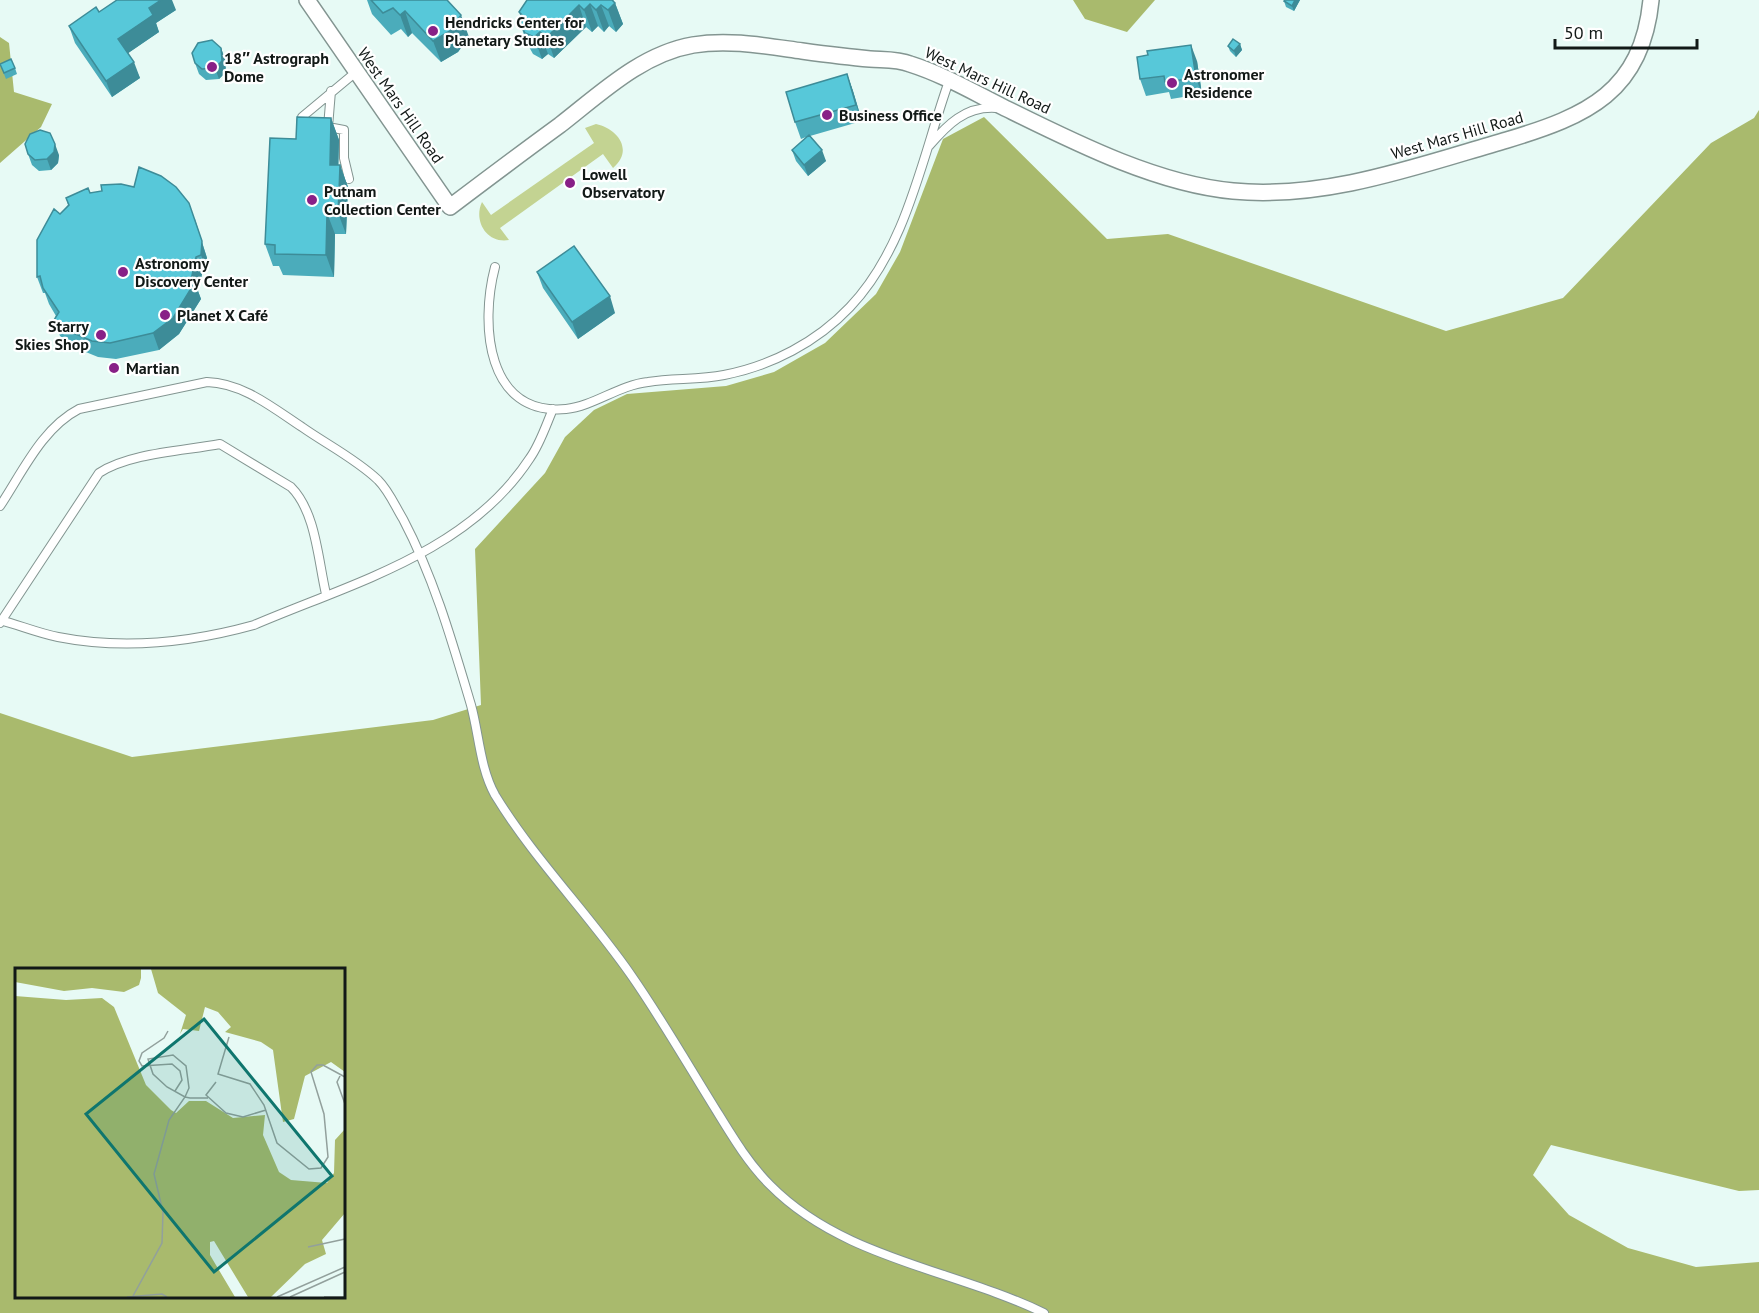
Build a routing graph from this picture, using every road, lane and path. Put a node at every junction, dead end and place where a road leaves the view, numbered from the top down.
1 (307, 0) edge
2 (1651, 0) edge
3 (356, 72) junction
4 (949, 81) junction
5 (331, 91) junction
6 (1007, 108) junction
7 (300, 140) edge
8 (926, 150) junction
9 (349, 179) dead end
10 (495, 267) dead end
11 (553, 409) junction
12 (0, 506) edge
13 (422, 554) junction
14 (326, 594) junction
15 (1, 621) edge
16 (1044, 1313) edge

1 - 3 street, West Mars Hill Road
2 - 6 street, West Mars Hill Road
3 - 4 street, West Mars Hill Road
3 - 5 lane
4 - 6 street, West Mars Hill Road
4 - 8 lane
5 - 7 lane
5 - 9 lane
6 - 8 lane
8 - 11 lane
10 - 11 lane
11 - 13 lane
12 - 13 lane
13 - 14 lane
13 - 16 lane
14 - 15 lane
14 - 15 lane

